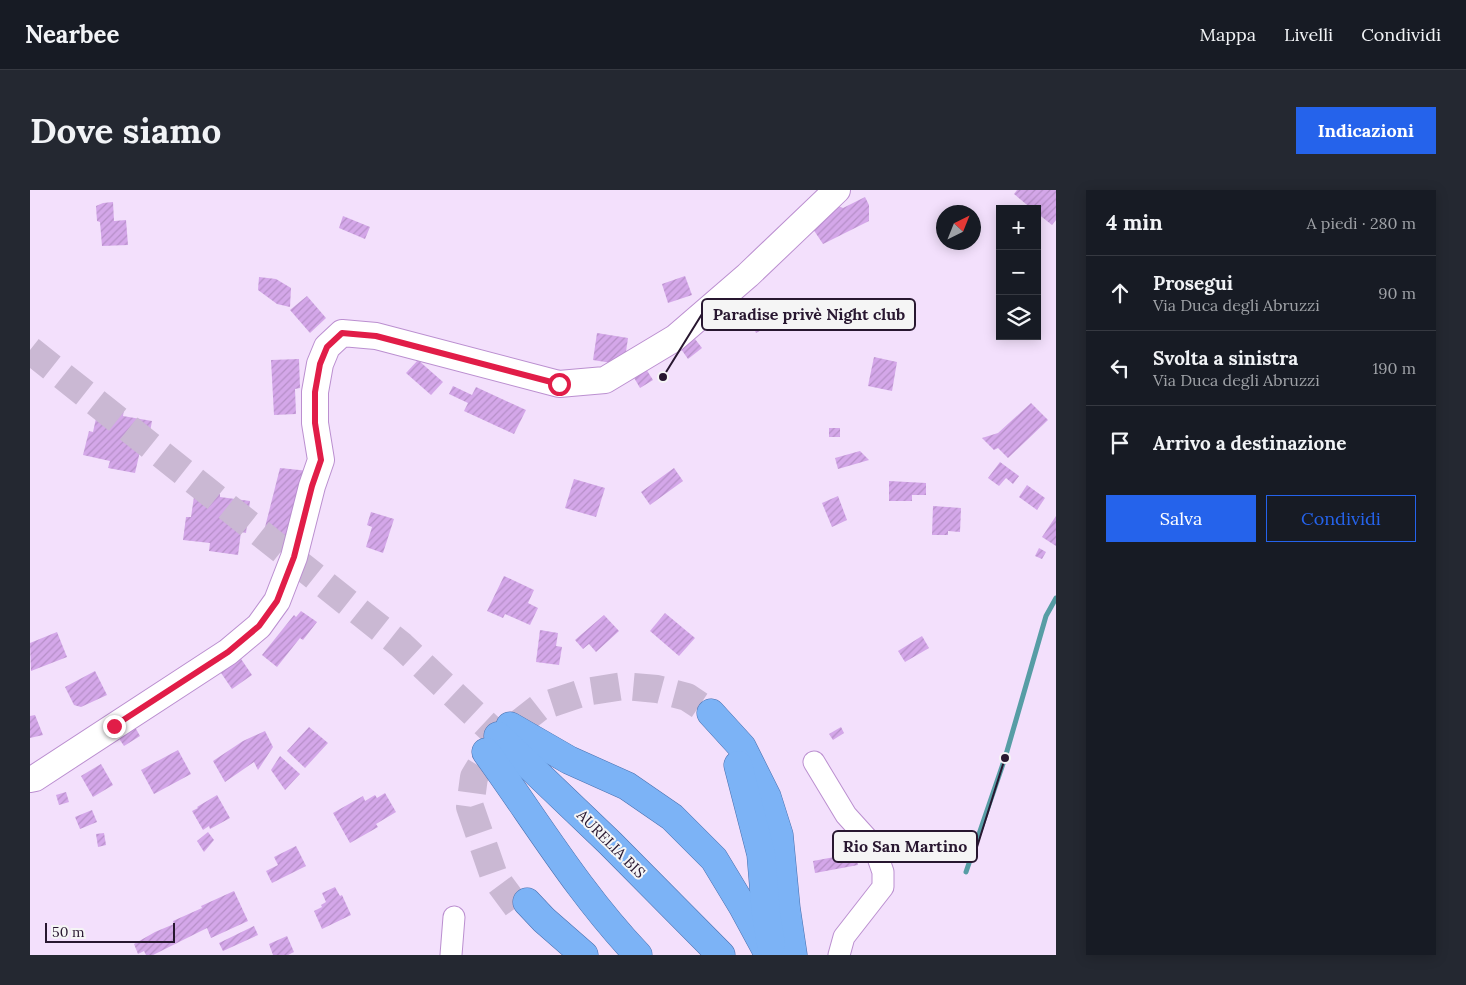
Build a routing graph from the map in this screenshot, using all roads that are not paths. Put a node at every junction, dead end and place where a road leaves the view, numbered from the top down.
1 (837, 190) edge
2 (498, 738) junction
3 (814, 762) dead end
4 (30, 779) edge
5 (454, 917) dead end
6 (712, 946) edge
7 (451, 955) edge
8 (558, 955) edge
9 (584, 955) edge
10 (638, 955) edge
11 (768, 955) edge
12 (773, 955) edge
13 (793, 955) edge
14 (839, 955) edge

1 - 4 street
2 - 6 highway, AURELIA BIS
2 - 10 highway
2 - 11 highway
3 - 14 street
5 - 7 street
8 - 9 highway
12 - 13 highway

